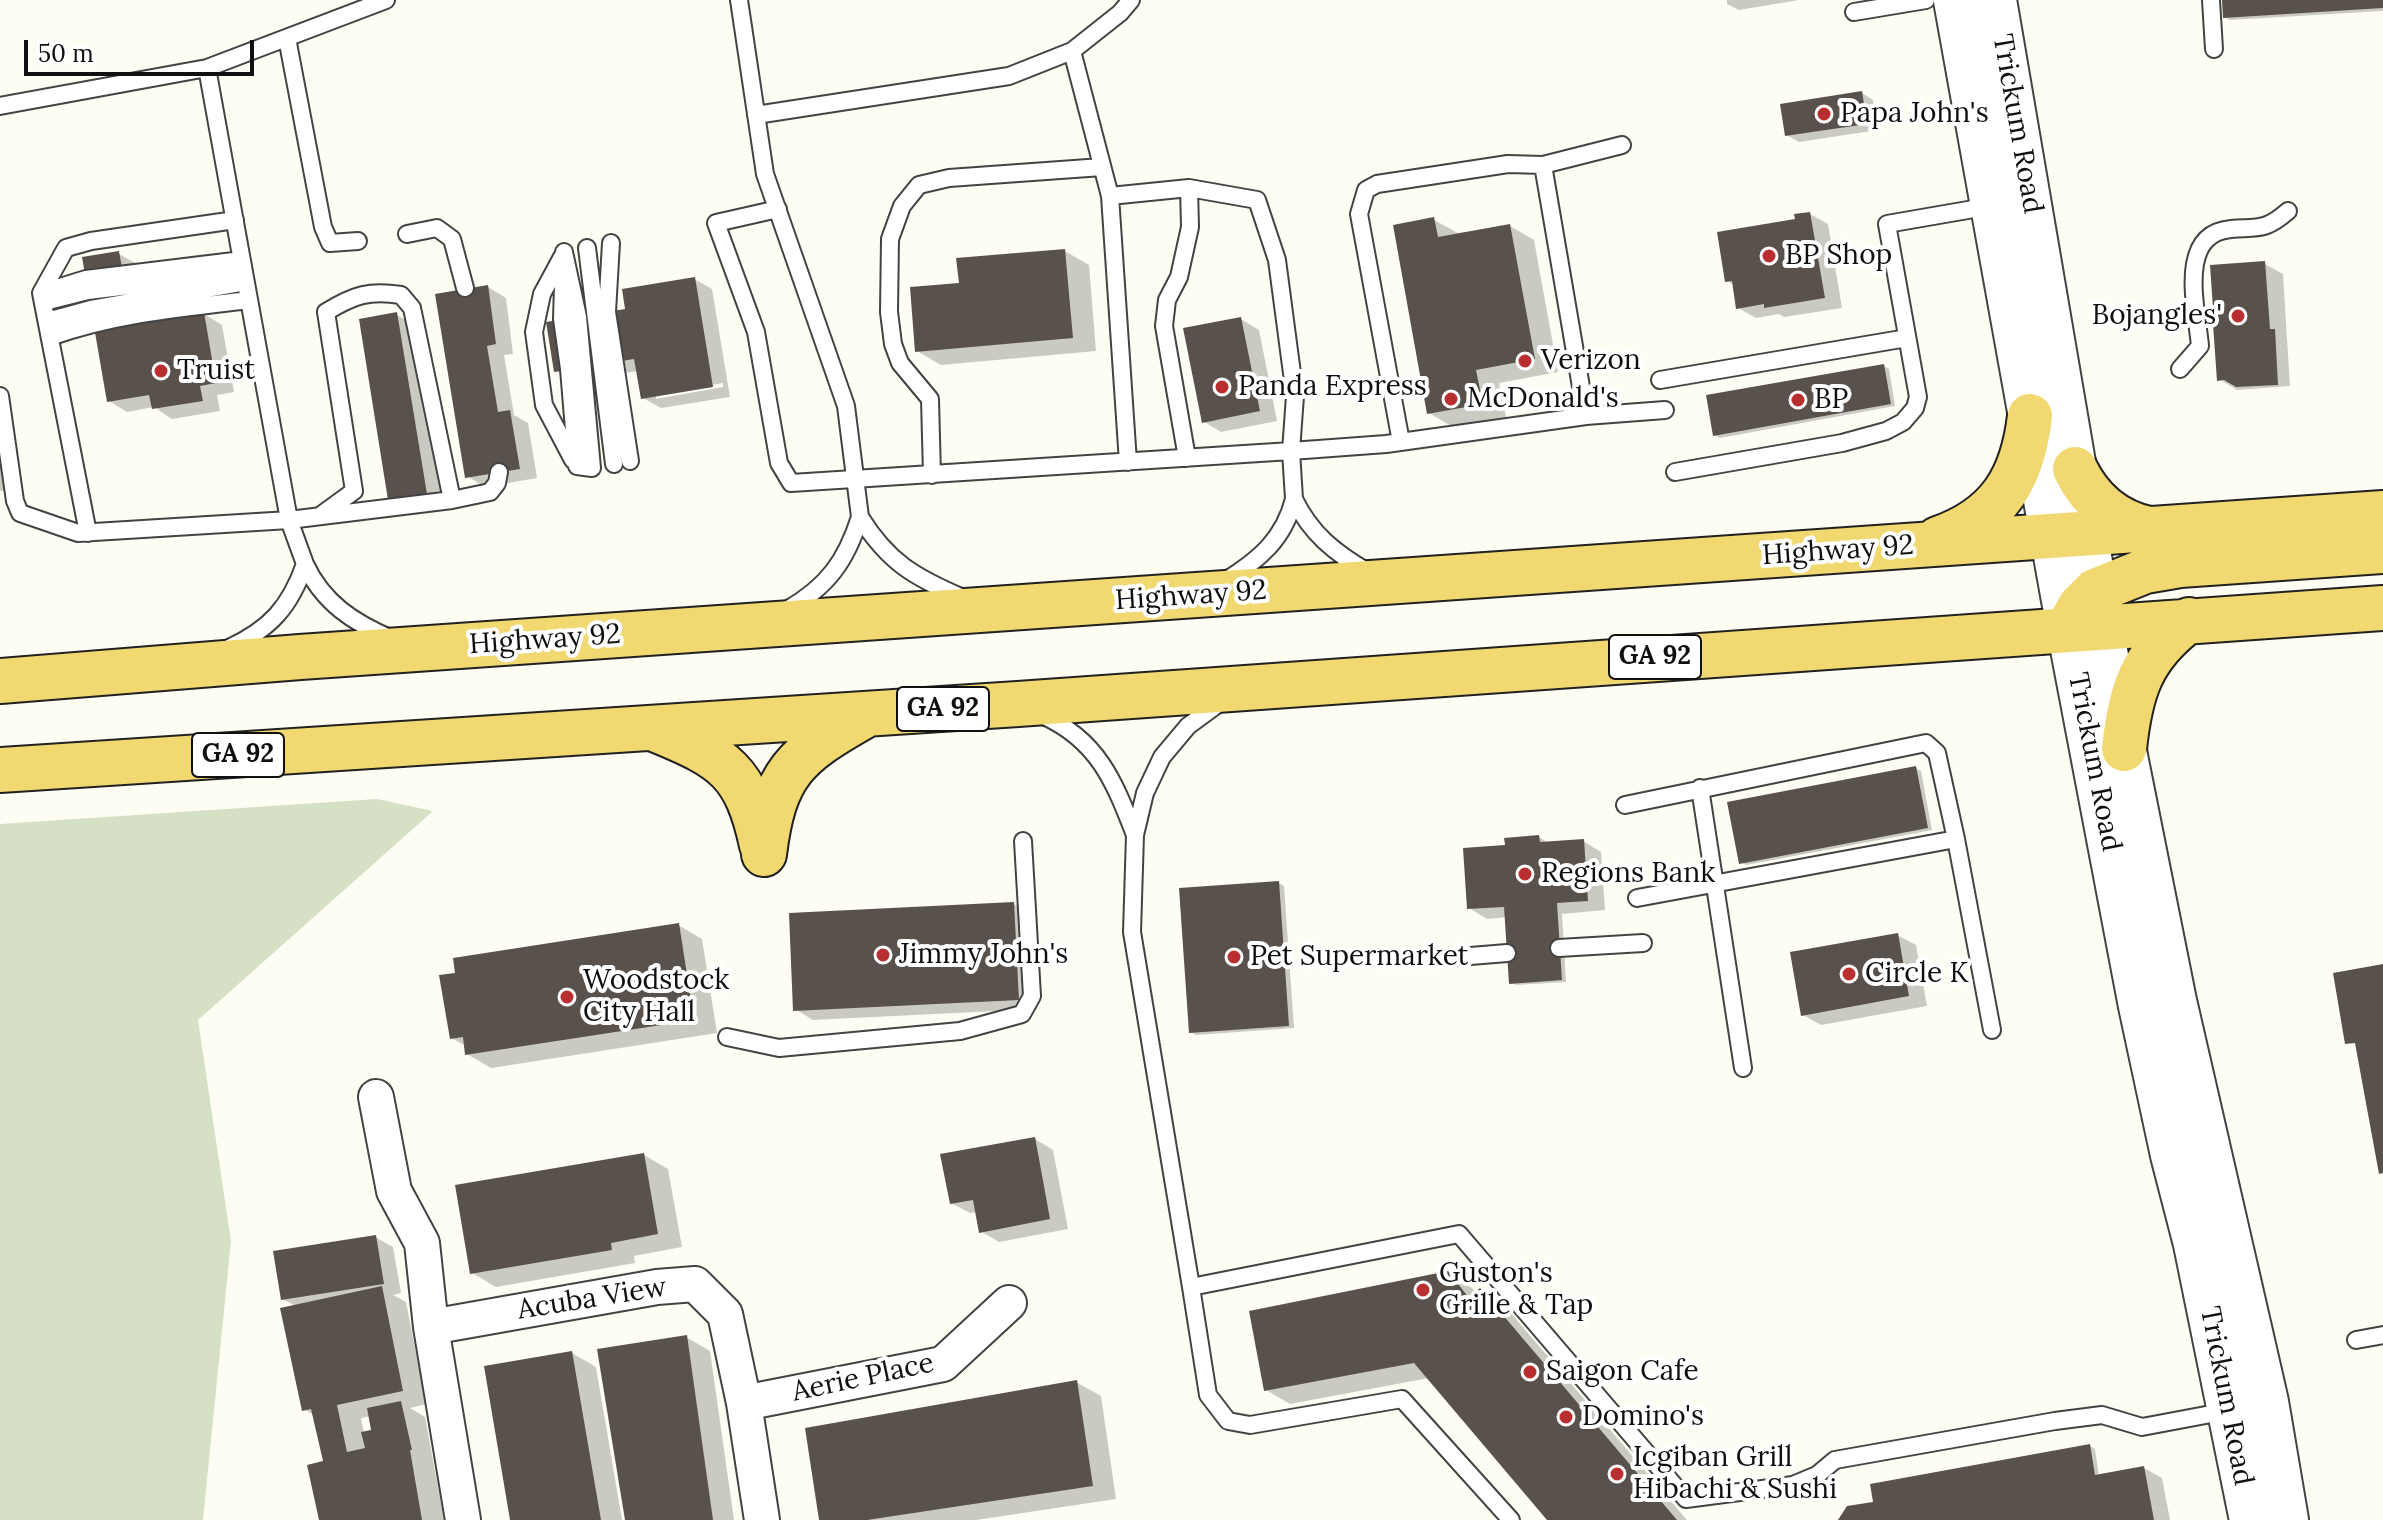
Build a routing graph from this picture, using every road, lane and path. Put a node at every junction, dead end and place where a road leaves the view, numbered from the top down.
1 (386, 0) edge
2 (739, 0) edge
3 (1131, 0) edge
4 (1926, 0) edge
5 (1955, 0) edge
6 (1995, 0) edge
7 (2211, 0) edge
8 (1854, 12) dead end
9 (287, 38) junction
10 (2214, 49) dead end
11 (1072, 51) junction
12 (207, 68) junction
13 (0, 106) edge
14 (756, 115) junction
15 (1622, 145) dead end
16 (1543, 165) junction
17 (1102, 167) junction
18 (1189, 188) junction
19 (1110, 196) junction
20 (1992, 205) junction
21 (778, 209) junction
22 (2288, 211) dead end
23 (235, 220) junction
24 (407, 234) dead end
25 (358, 241) dead end
26 (611, 243) dead end
27 (587, 248) dead end
28 (244, 271) junction
29 (465, 288) dead end
30 (42, 298) junction
31 (249, 300) junction
32 (48, 329) junction
33 (1907, 338) junction
34 (2180, 369) dead end
35 (1660, 380) dead end
36 (0, 396) edge
37 (1665, 410) dead end
38 (1586, 416) junction
39 (2030, 416) junction
40 (1401, 442) junction
41 (1291, 451) junction
42 (1187, 458) junction
43 (1128, 462) junction
44 (584, 467) joint
45 (2075, 469) junction
46 (499, 472) dead end
47 (1675, 472) dead end
48 (932, 475) junction
49 (2383, 478) edge
50 (855, 480) junction
51 (1294, 499) junction
52 (452, 500) junction
53 (7, 502) edge
54 (321, 515) junction
55 (2362, 515) edge
56 (860, 517) junction
57 (289, 520) junction
58 (2149, 529) junction
59 (88, 533) junction
60 (2070, 535) junction
61 (1921, 545) junction
62 (2383, 551) edge
63 (305, 564) junction
64 (1387, 582) junction
65 (1202, 595) junction
66 (2383, 608) edge
67 (990, 609) junction
68 (2088, 615) junction
69 (2189, 620) junction
70 (762, 625) junction
71 (416, 649) junction
72 (193, 666) junction
73 (0, 681) edge
74 (1242, 688) junction
75 (1018, 704) junction
76 (868, 714) junction
77 (652, 727) junction
78 (2124, 749) junction
79 (0, 770) edge
80 (1700, 788) junction
81 (1625, 805) dead end
82 (1135, 835) junction
83 (1956, 839) junction
84 (1023, 841) dead end
85 (1714, 884) junction
86 (1637, 898) dead end
87 (1643, 943) dead end
88 (1559, 948) dead end
89 (1507, 953) dead end
90 (1446, 958) dead end
91 (1992, 1030) dead end
92 (727, 1037) dead end
93 (1743, 1068) dead end
94 (376, 1097) dead end
95 (1191, 1287) junction
96 (1009, 1303) dead end
97 (431, 1327) junction
98 (2383, 1335) edge
99 (2356, 1340) dead end
100 (744, 1403) junction
101 (2248, 1406) junction
102 (463, 1520) edge
103 (762, 1520) edge
104 (1511, 1520) edge
105 (2251, 1520) edge
106 (2287, 1520) edge

1 - 9 lane
2 - 14 lane
3 - 11 lane
4 - 8 lane
5 - 20 street, Trickum Road
6 - 45 street, Trickum Road
7 - 10 lane
9 - 12 lane
9 - 25 lane
11 - 14 lane
11 - 17 lane
12 - 13 lane
12 - 23 lane
14 - 21 lane
15 - 16 lane
16 - 38 lane
16 - 40 lane
17 - 19 lane
17 - 48 lane
18 - 19 lane
18 - 41 lane
18 - 42 lane
19 - 43 lane
20 - 33 lane
20 - 39 street, Trickum Road
21 - 50 lane
21 - 50 lane
22 - 34 lane
23 - 28 lane
23 - 30 lane
24 - 29 lane
26 - 27 lane
28 - 30 lane
28 - 31 lane
28 - 32 lane
30 - 32 lane
31 - 32 lane
31 - 57 lane
32 - 59 lane
33 - 35 lane
33 - 47 lane
36 - 53 lane
37 - 38 lane
38 - 40 lane
39 - 60 street, Trickum Road
39 - 61 main road
40 - 41 lane
41 - 42 lane
41 - 51 lane
42 - 43 lane
43 - 48 lane
44 - 44 lane
45 - 58 main road
45 - 60 street, Trickum Road
46 - 52 lane
48 - 50 lane
49 - 55 main road
50 - 56 lane
51 - 64 lane
51 - 65 lane
52 - 54 lane
52 - 54 lane
53 - 59 lane
54 - 57 lane
55 - 58 main road, Highway 92
56 - 67 lane
56 - 70 lane
57 - 59 lane
57 - 63 lane
58 - 60 main road, Highway 92
60 - 61 main road, Highway 92
60 - 68 street, Trickum Road
61 - 64 main road, Highway 92
62 - 68 main road
63 - 71 lane
63 - 72 lane
64 - 65 main road, Highway 92
65 - 67 main road, Highway 92
66 - 69 main road, GA 92
67 - 70 main road, Highway 92
68 - 69 main road, GA 92
68 - 74 main road, GA 92
68 - 78 street, Trickum Road
68 - 101 street, Trickum Road
69 - 78 main road
70 - 71 main road, Highway 92
71 - 72 main road, Highway 92
72 - 73 main road, Highway 92
74 - 75 main road, GA 92
74 - 82 lane
75 - 76 main road, GA 92
75 - 82 lane
76 - 77 main road, GA 92
76 - 77 main road
77 - 79 main road, GA 92
78 - 101 street, Trickum Road
80 - 81 lane
80 - 83 lane
80 - 85 lane
82 - 95 lane
83 - 85 lane
83 - 91 lane
84 - 92 lane
85 - 86 lane
85 - 93 lane
87 - 88 lane
89 - 90 lane
94 - 97 street
95 - 101 lane
95 - 104 lane
96 - 100 street, Aerie Place
97 - 100 street, Acuba View
97 - 102 street
98 - 99 lane
100 - 103 street, Acuba View
101 - 105 street, Trickum Road
101 - 106 street, Trickum Road

